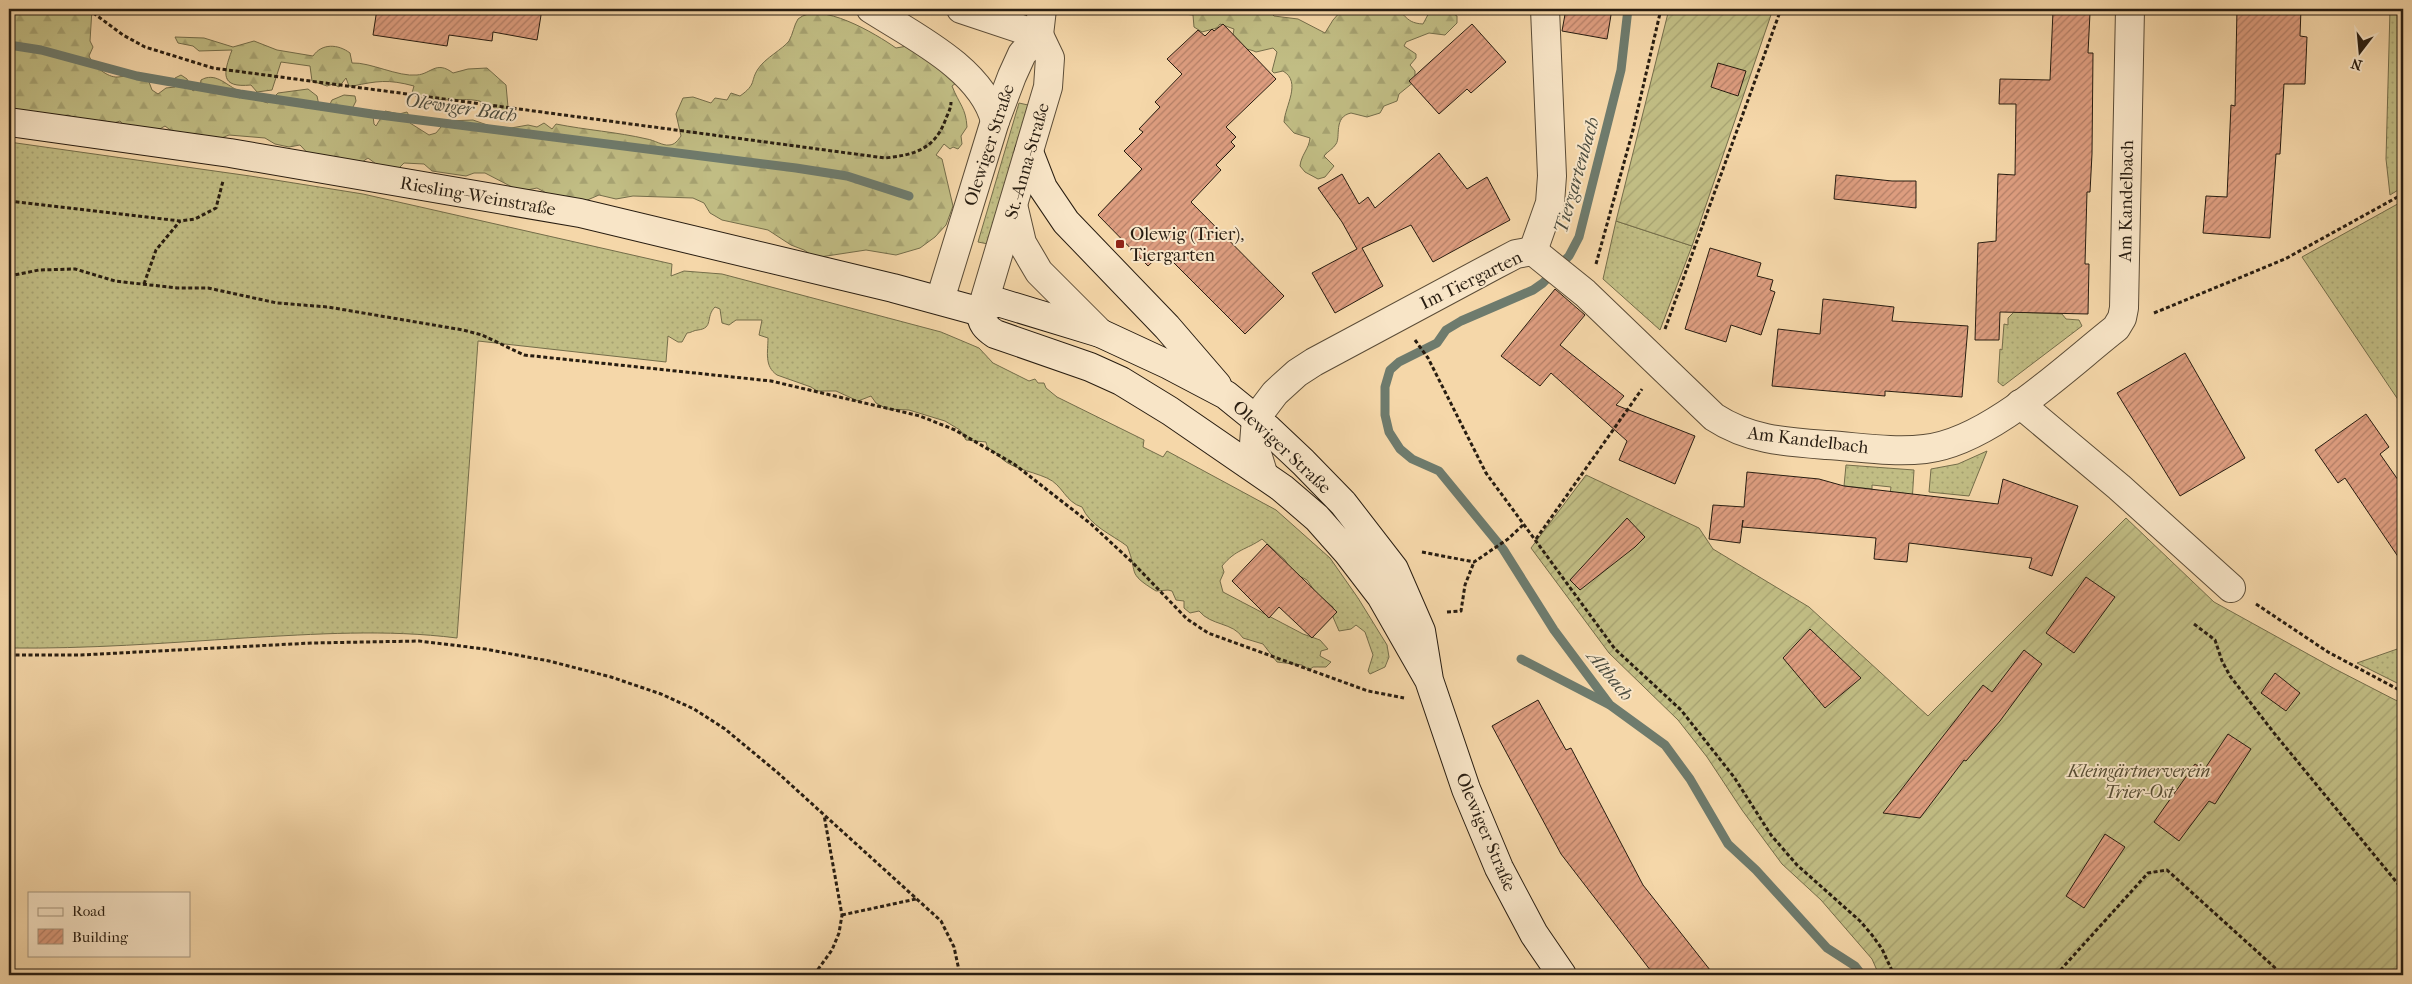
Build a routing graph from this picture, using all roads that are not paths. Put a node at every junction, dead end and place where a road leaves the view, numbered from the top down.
1 (871, 9) edge
2 (961, 9) edge
3 (1545, 9) edge
4 (2130, 9) edge
5 (1041, 22) edge
6 (996, 121) junction
7 (9, 122) edge
8 (1029, 152) junction
9 (1014, 207) junction
10 (1550, 263) junction
11 (940, 300) junction
12 (981, 312) junction
13 (1100, 333) junction
14 (1226, 395) junction
15 (2020, 404) junction
16 (1256, 418) junction
17 (1263, 473) junction
18 (2230, 588) road end
19 (1429, 680) junction
20 (1562, 975) edge

1 - 6 street
2 - 5 street
3 - 10 street, Im Tiergarten
4 - 15 street, Am Kandelbach
5 - 6 street, Olewiger Straße
5 - 8 street, St.-Anna-Straße
6 - 11 street, Olewiger Straße
7 - 11 street, Riesling-Weinstraße
8 - 9 street, St.-Anna-Straße
8 - 14 street
9 - 12 street, St.-Anna-Straße
9 - 13 street
10 - 15 street, Am Kandelbach
10 - 16 street, Im Tiergarten
11 - 12 street
12 - 13 street, Olewiger Straße
12 - 17 street, Olewiger Straße
13 - 14 street, Olewiger Straße
14 - 16 street, Olewiger Straße
15 - 18 street
16 - 17 street
16 - 19 street, Olewiger Straße
17 - 19 street, Olewiger Straße
19 - 20 street, Olewiger Straße

